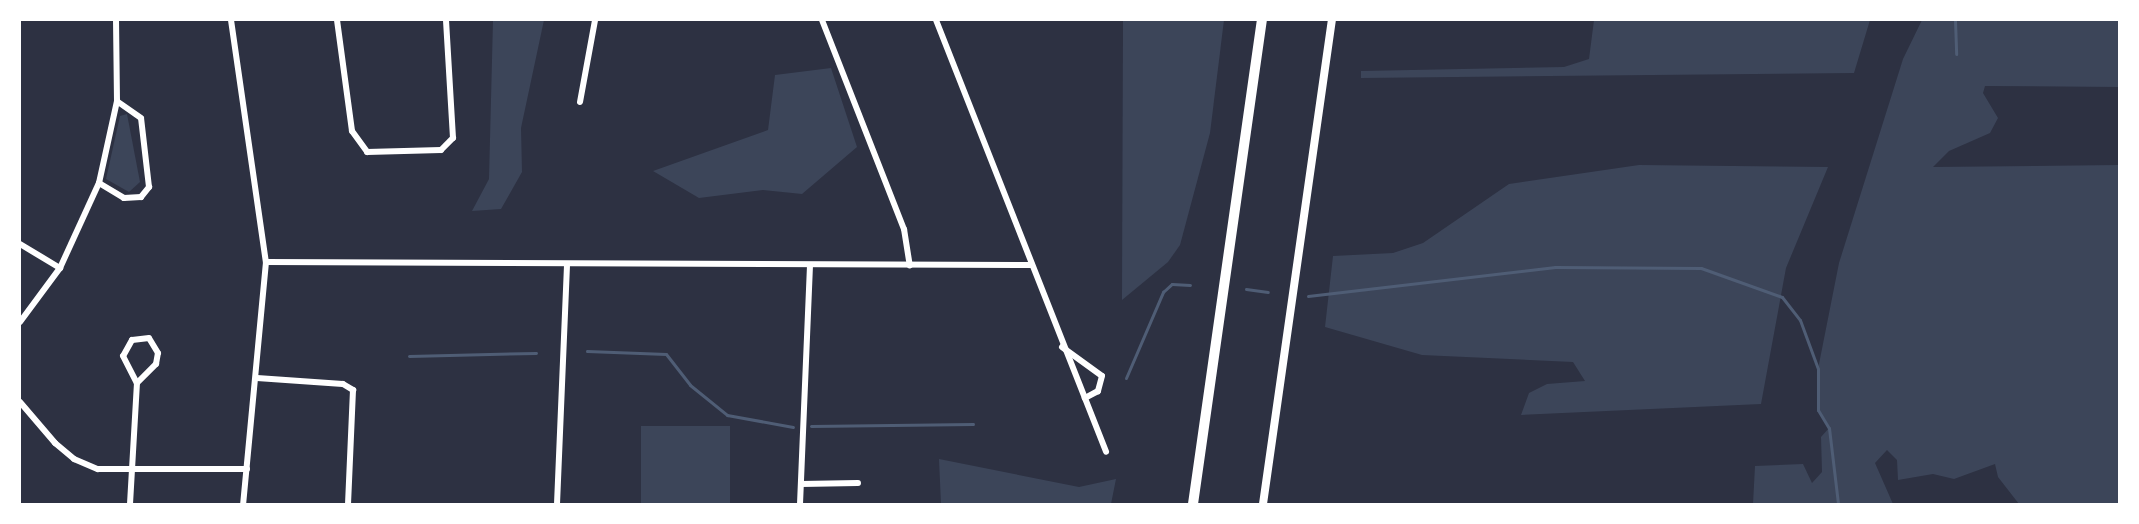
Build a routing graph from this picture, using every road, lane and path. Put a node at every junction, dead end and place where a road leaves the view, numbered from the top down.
1 (116, 20) edge
2 (231, 20) edge
3 (337, 20) edge
4 (446, 20) edge
5 (595, 20) edge
6 (822, 20) edge
7 (936, 20) edge
8 (1262, 20) edge
9 (1332, 20) edge
10 (117, 101) junction
11 (580, 102) dead end
12 (99, 183) junction
13 (20, 244) edge
14 (266, 262) junction
15 (1032, 265) junction
16 (567, 266) junction
17 (810, 266) junction
18 (910, 266) junction
19 (60, 268) junction
20 (20, 322) edge
21 (1062, 347) junction
22 (257, 378) junction
23 (137, 383) junction
24 (1084, 398) junction
25 (20, 402) edge
26 (1106, 452) dead end
27 (130, 469) junction
28 (247, 469) junction
29 (858, 483) dead end
30 (801, 484) junction
31 (130, 504) edge
32 (243, 504) edge
33 (348, 504) edge
34 (557, 504) edge
35 (800, 504) edge
36 (1193, 504) edge
37 (1263, 504) edge

1 - 10 street
2 - 14 street
3 - 4 street
5 - 11 street
6 - 18 street
7 - 15 street
8 - 36 highway
9 - 37 street
10 - 12 street
10 - 12 street
12 - 19 street
13 - 19 street
14 - 16 street
14 - 22 street
15 - 18 street
15 - 21 street
16 - 17 street
16 - 34 street
17 - 18 street
17 - 30 street
19 - 20 street
21 - 24 street
21 - 24 street
22 - 28 street
22 - 33 street
23 - 23 street
23 - 27 street
24 - 26 street
25 - 27 street
27 - 28 street
27 - 31 street
28 - 32 street
29 - 30 street
30 - 35 street

